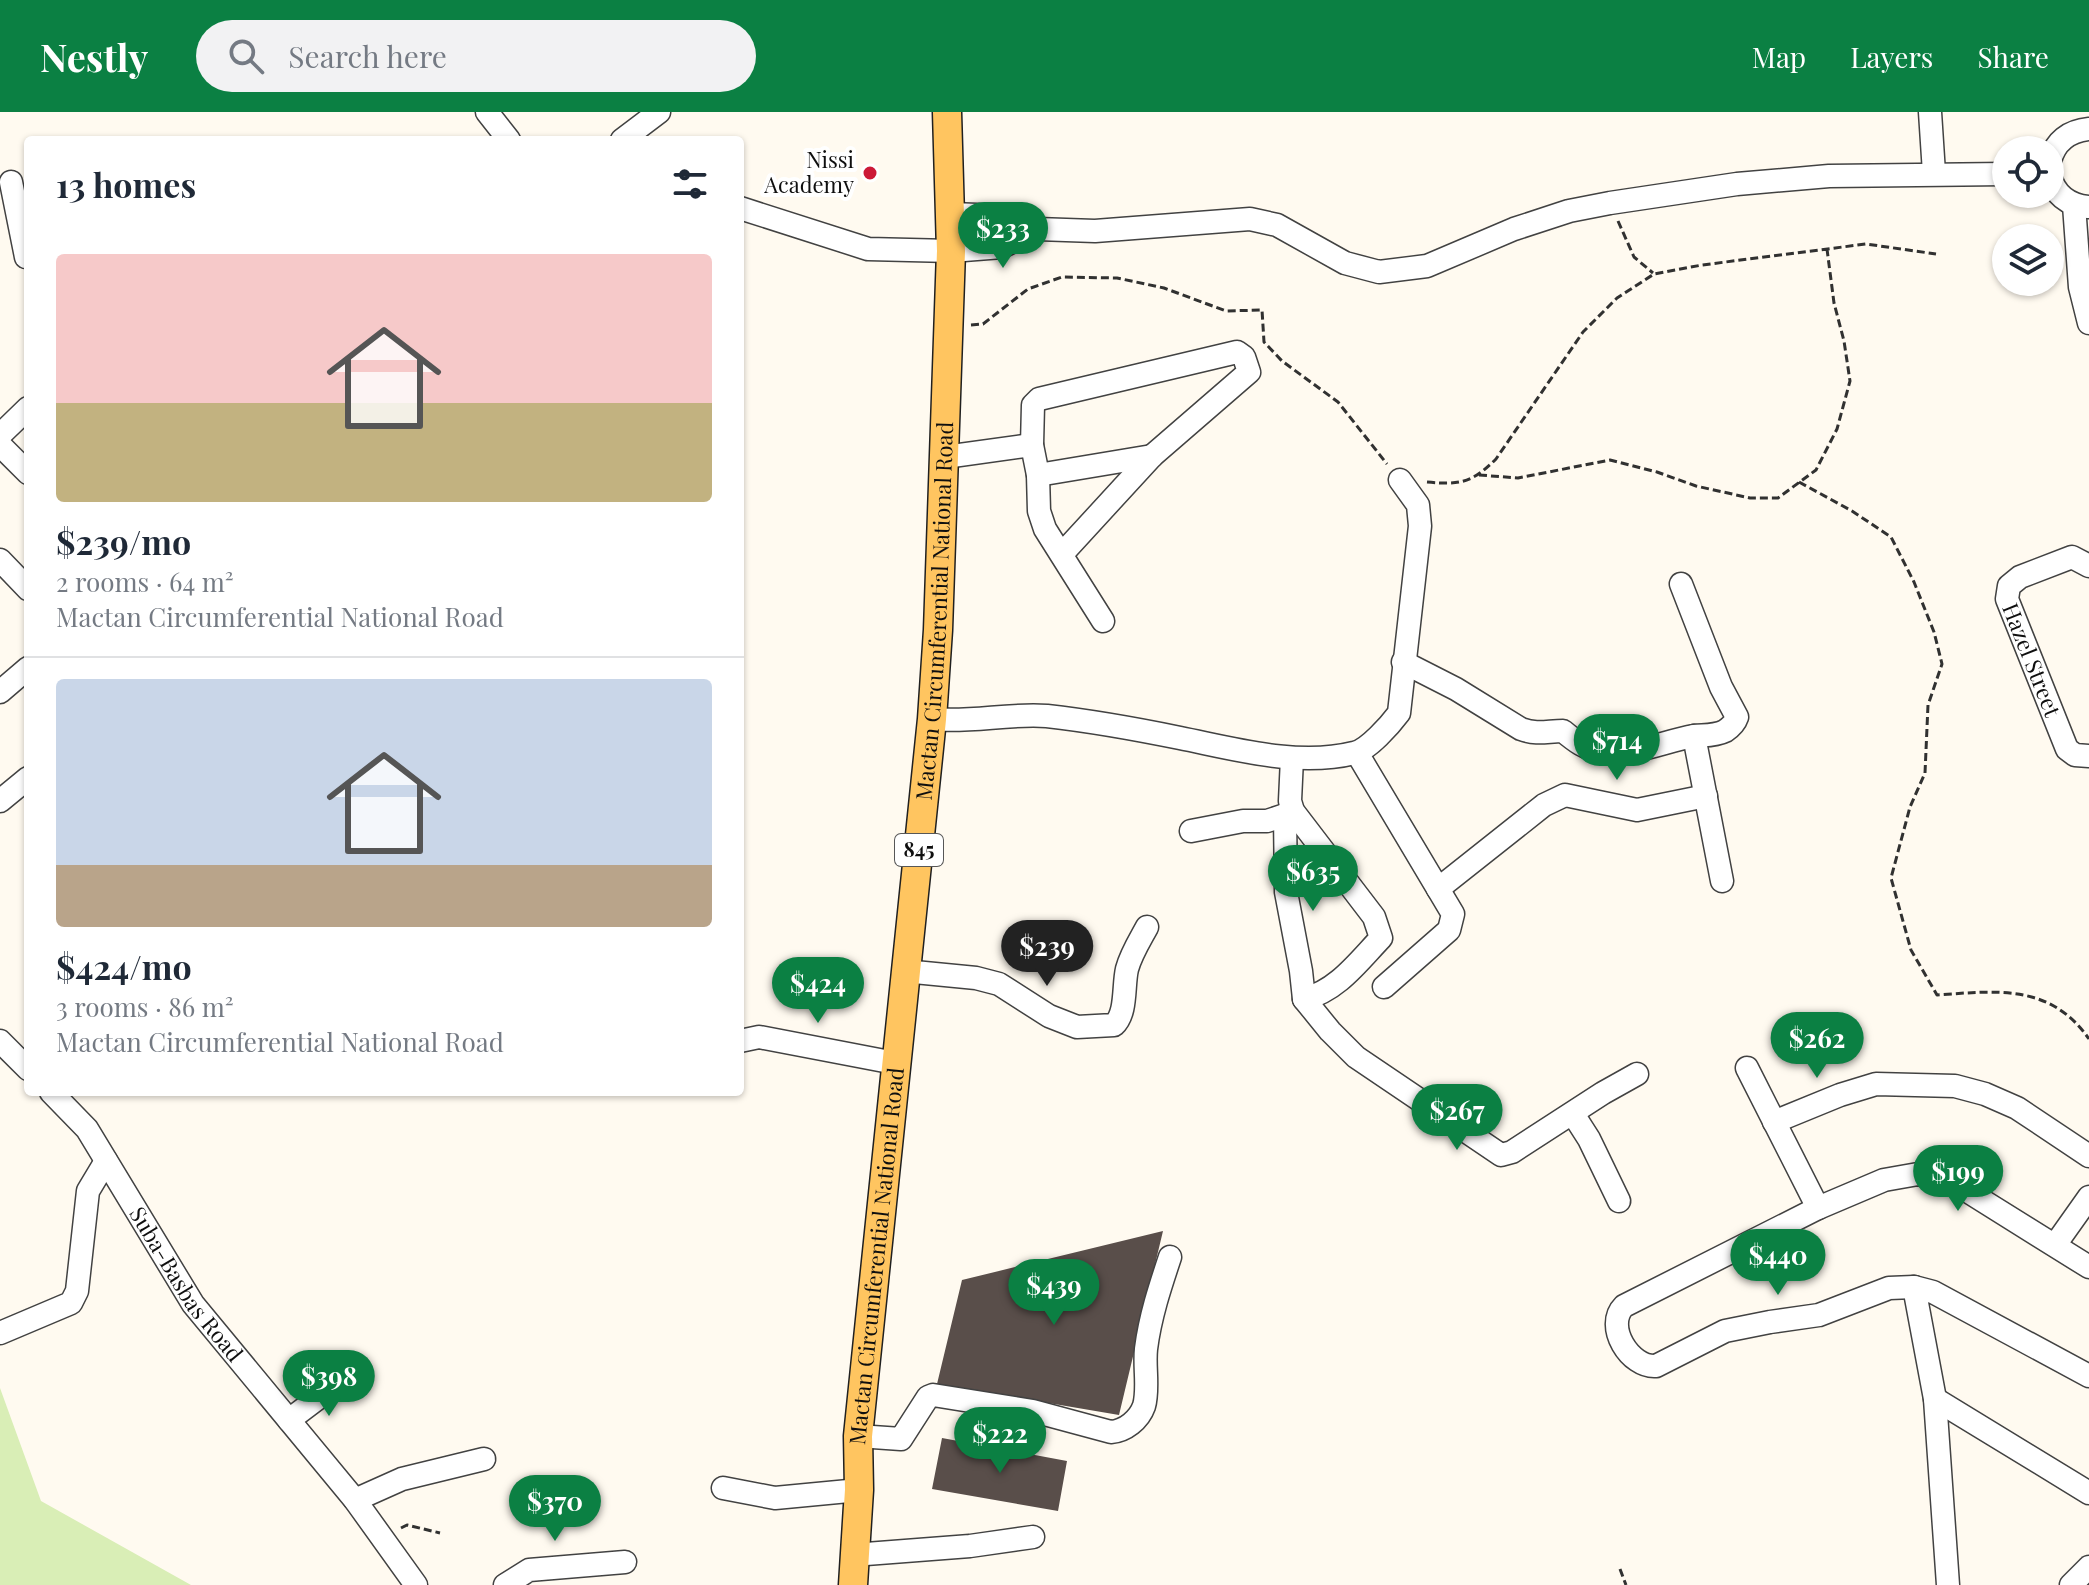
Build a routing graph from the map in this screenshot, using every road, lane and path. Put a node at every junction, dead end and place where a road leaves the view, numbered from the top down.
1 (659, 112) edge
2 (947, 112) edge
3 (1930, 112) edge
4 (497, 115) edge
5 (2089, 129) edge
6 (507, 136) edge
7 (627, 136) edge
8 (2064, 137) edge
9 (1934, 173) junction
10 (1992, 174) edge
11 (13, 182) edge
12 (2064, 197) edge
13 (1610, 203) junction
14 (2082, 206) edge
15 (744, 209) edge
16 (951, 214) junction
17 (1037, 229) junction
18 (24, 245) edge
19 (1827, 249) junction
20 (951, 251) junction
21 (1936, 254) dead end
22 (1654, 274) junction
23 (2089, 323) edge
24 (948, 327) junction
25 (24, 412) edge
26 (0, 435) edge
27 (0, 445) edge
28 (1032, 445) junction
29 (1152, 456) junction
30 (945, 457) junction
31 (24, 469) edge
32 (1038, 475) junction
33 (1479, 475) junction
34 (1400, 480) junction
35 (1799, 482) junction
36 (1062, 554) junction
37 (0, 560) edge
38 (2089, 566) edge
39 (1681, 584) dead end
40 (24, 585) edge
41 (1103, 621) dead end
42 (1403, 662) junction
43 (24, 671) edge
44 (3, 685) edge
45 (932, 719) junction
46 (1694, 736) junction
47 (1357, 753) junction
48 (2089, 756) edge
49 (1292, 758) junction
50 (24, 781) edge
51 (1706, 796) junction
52 (0, 801) edge
53 (1289, 813) junction
54 (1191, 831) dead end
55 (1722, 881) dead end
56 (1438, 889) junction
57 (1147, 927) dead end
58 (904, 971) junction
59 (1384, 987) dead end
60 (1304, 999) junction
61 (2089, 1039) edge
62 (744, 1040) edge
63 (0, 1041) edge
64 (895, 1063) junction
65 (24, 1065) edge
66 (1747, 1068) dead end
67 (1637, 1074) dead end
68 (55, 1096) edge
69 (1573, 1114) junction
70 (1774, 1122) junction
71 (2089, 1156) edge
72 (106, 1161) junction
73 (2089, 1197) edge
74 (1619, 1201) dead end
75 (1818, 1208) junction
76 (2055, 1245) junction
77 (1170, 1257) dead end
78 (2089, 1267) edge
79 (1914, 1287) junction
80 (0, 1333) edge
81 (2089, 1376) edge
82 (342, 1380) dead end
83 (1935, 1399) junction
84 (289, 1420) junction
85 (858, 1436) junction
86 (484, 1459) dead end
87 (723, 1488) dead end
88 (859, 1490) junction
89 (2089, 1493) edge
90 (355, 1500) junction
91 (440, 1533) dead end
92 (382, 1537) junction
93 (1033, 1537) dead end
94 (853, 1555) junction
95 (625, 1562) dead end
96 (2089, 1567) edge
97 (1620, 1569) dead end
98 (416, 1585) edge
99 (505, 1585) edge
100 (853, 1585) edge
101 (1626, 1585) edge
102 (1948, 1585) edge
103 (2071, 1585) edge

1 - 7 street
2 - 16 main road, Mactan Circumferential National Road / 845
3 - 9 street
4 - 6 street
5 - 8 street
9 - 10 street
9 - 13 street
11 - 18 street
12 - 14 street
13 - 17 street
13 - 22 path
14 - 23 street
15 - 20 street
16 - 17 street
16 - 20 main road, Mactan Circumferential National Road / 845
17 - 20 street
19 - 21 path
19 - 22 path
19 - 35 path
20 - 24 main road, Mactan Circumferential National Road / 845
22 - 33 path
24 - 30 main road, Mactan Circumferential National Road / 845
24 - 34 path
25 - 26 street
27 - 31 street
28 - 29 street
28 - 30 street
28 - 32 street
29 - 32 street
29 - 36 street
30 - 45 main road, Mactan Circumferential National Road / 845
32 - 36 street
33 - 34 path
33 - 35 path
34 - 42 street
35 - 61 path
36 - 41 street
37 - 40 street
38 - 48 street, Hazel Street
39 - 46 street
42 - 46 street
42 - 47 street
43 - 44 street
45 - 49 street
45 - 58 main road, Mactan Circumferential National Road / 845
46 - 51 street
47 - 49 street
47 - 56 street
49 - 53 street
50 - 52 street
51 - 55 street
51 - 56 street
53 - 54 street
53 - 60 street
53 - 60 street
56 - 59 street
57 - 58 street
58 - 64 main road, Mactan Circumferential National Road / 845
60 - 69 street
62 - 64 street
63 - 65 street
64 - 85 main road, Mactan Circumferential National Road / 845
66 - 70 street
67 - 69 street
68 - 72 street, Suba-Basbas Road
69 - 74 street
70 - 71 street
70 - 75 street
72 - 80 street
72 - 84 street, Suba-Basbas Road
73 - 76 street
75 - 76 street
75 - 79 street
76 - 78 street
77 - 85 street
79 - 81 street
79 - 83 street
82 - 84 street
83 - 89 street
83 - 102 street
84 - 90 street, Suba-Basbas Road
85 - 88 main road, Mactan Circumferential National Road / 845
86 - 90 street
87 - 88 street
88 - 94 main road, Mactan Circumferential National Road / 845
90 - 92 street, Suba-Basbas Road
91 - 92 path
92 - 98 street, Suba-Basbas Road
93 - 94 street
94 - 100 main road, Mactan Circumferential National Road / 845
95 - 99 street
96 - 103 street
97 - 101 path

